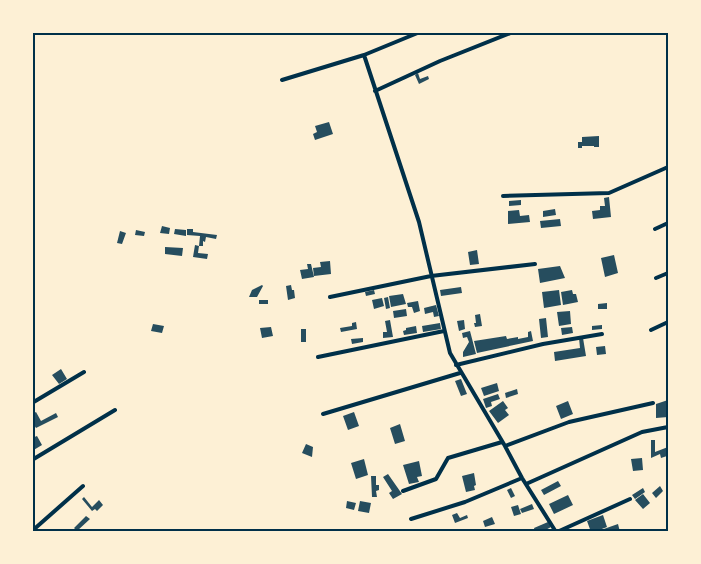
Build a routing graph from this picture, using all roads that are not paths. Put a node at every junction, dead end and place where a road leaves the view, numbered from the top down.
1 (420, 32) edge
2 (513, 32) edge
3 (364, 55) junction
4 (282, 80) dead end
5 (375, 91) junction
6 (668, 167) edge
7 (503, 196) dead end
8 (668, 223) edge
9 (655, 229) dead end
10 (535, 264) dead end
11 (668, 273) edge
12 (431, 276) junction
13 (656, 278) dead end
14 (330, 297) dead end
15 (668, 322) edge
16 (651, 330) dead end
17 (444, 331) junction
18 (602, 334) dead end
19 (318, 357) dead end
20 (456, 365) junction
21 (84, 372) dead end
22 (460, 373) junction
23 (653, 403) dead end
24 (32, 404) edge
25 (115, 410) dead end
26 (323, 414) dead end
27 (668, 427) edge
28 (503, 444) junction
29 (32, 460) edge
30 (522, 478) junction
31 (526, 484) junction
32 (83, 486) dead end
33 (403, 491) dead end
34 (630, 499) dead end
35 (411, 519) dead end
36 (32, 531) edge
37 (556, 532) edge

1 - 3 street
2 - 5 street
3 - 4 street
3 - 5 street
5 - 12 street
6 - 7 street
8 - 9 street
10 - 12 street
11 - 13 street
12 - 14 street
12 - 17 street
15 - 16 street
17 - 19 street
17 - 20 street
18 - 20 street
20 - 22 street
21 - 24 street
22 - 26 street
22 - 28 street
23 - 28 street
25 - 29 street
27 - 31 street
28 - 30 street
28 - 33 street
30 - 31 street
30 - 35 street
31 - 37 street
32 - 36 street
34 - 37 street

